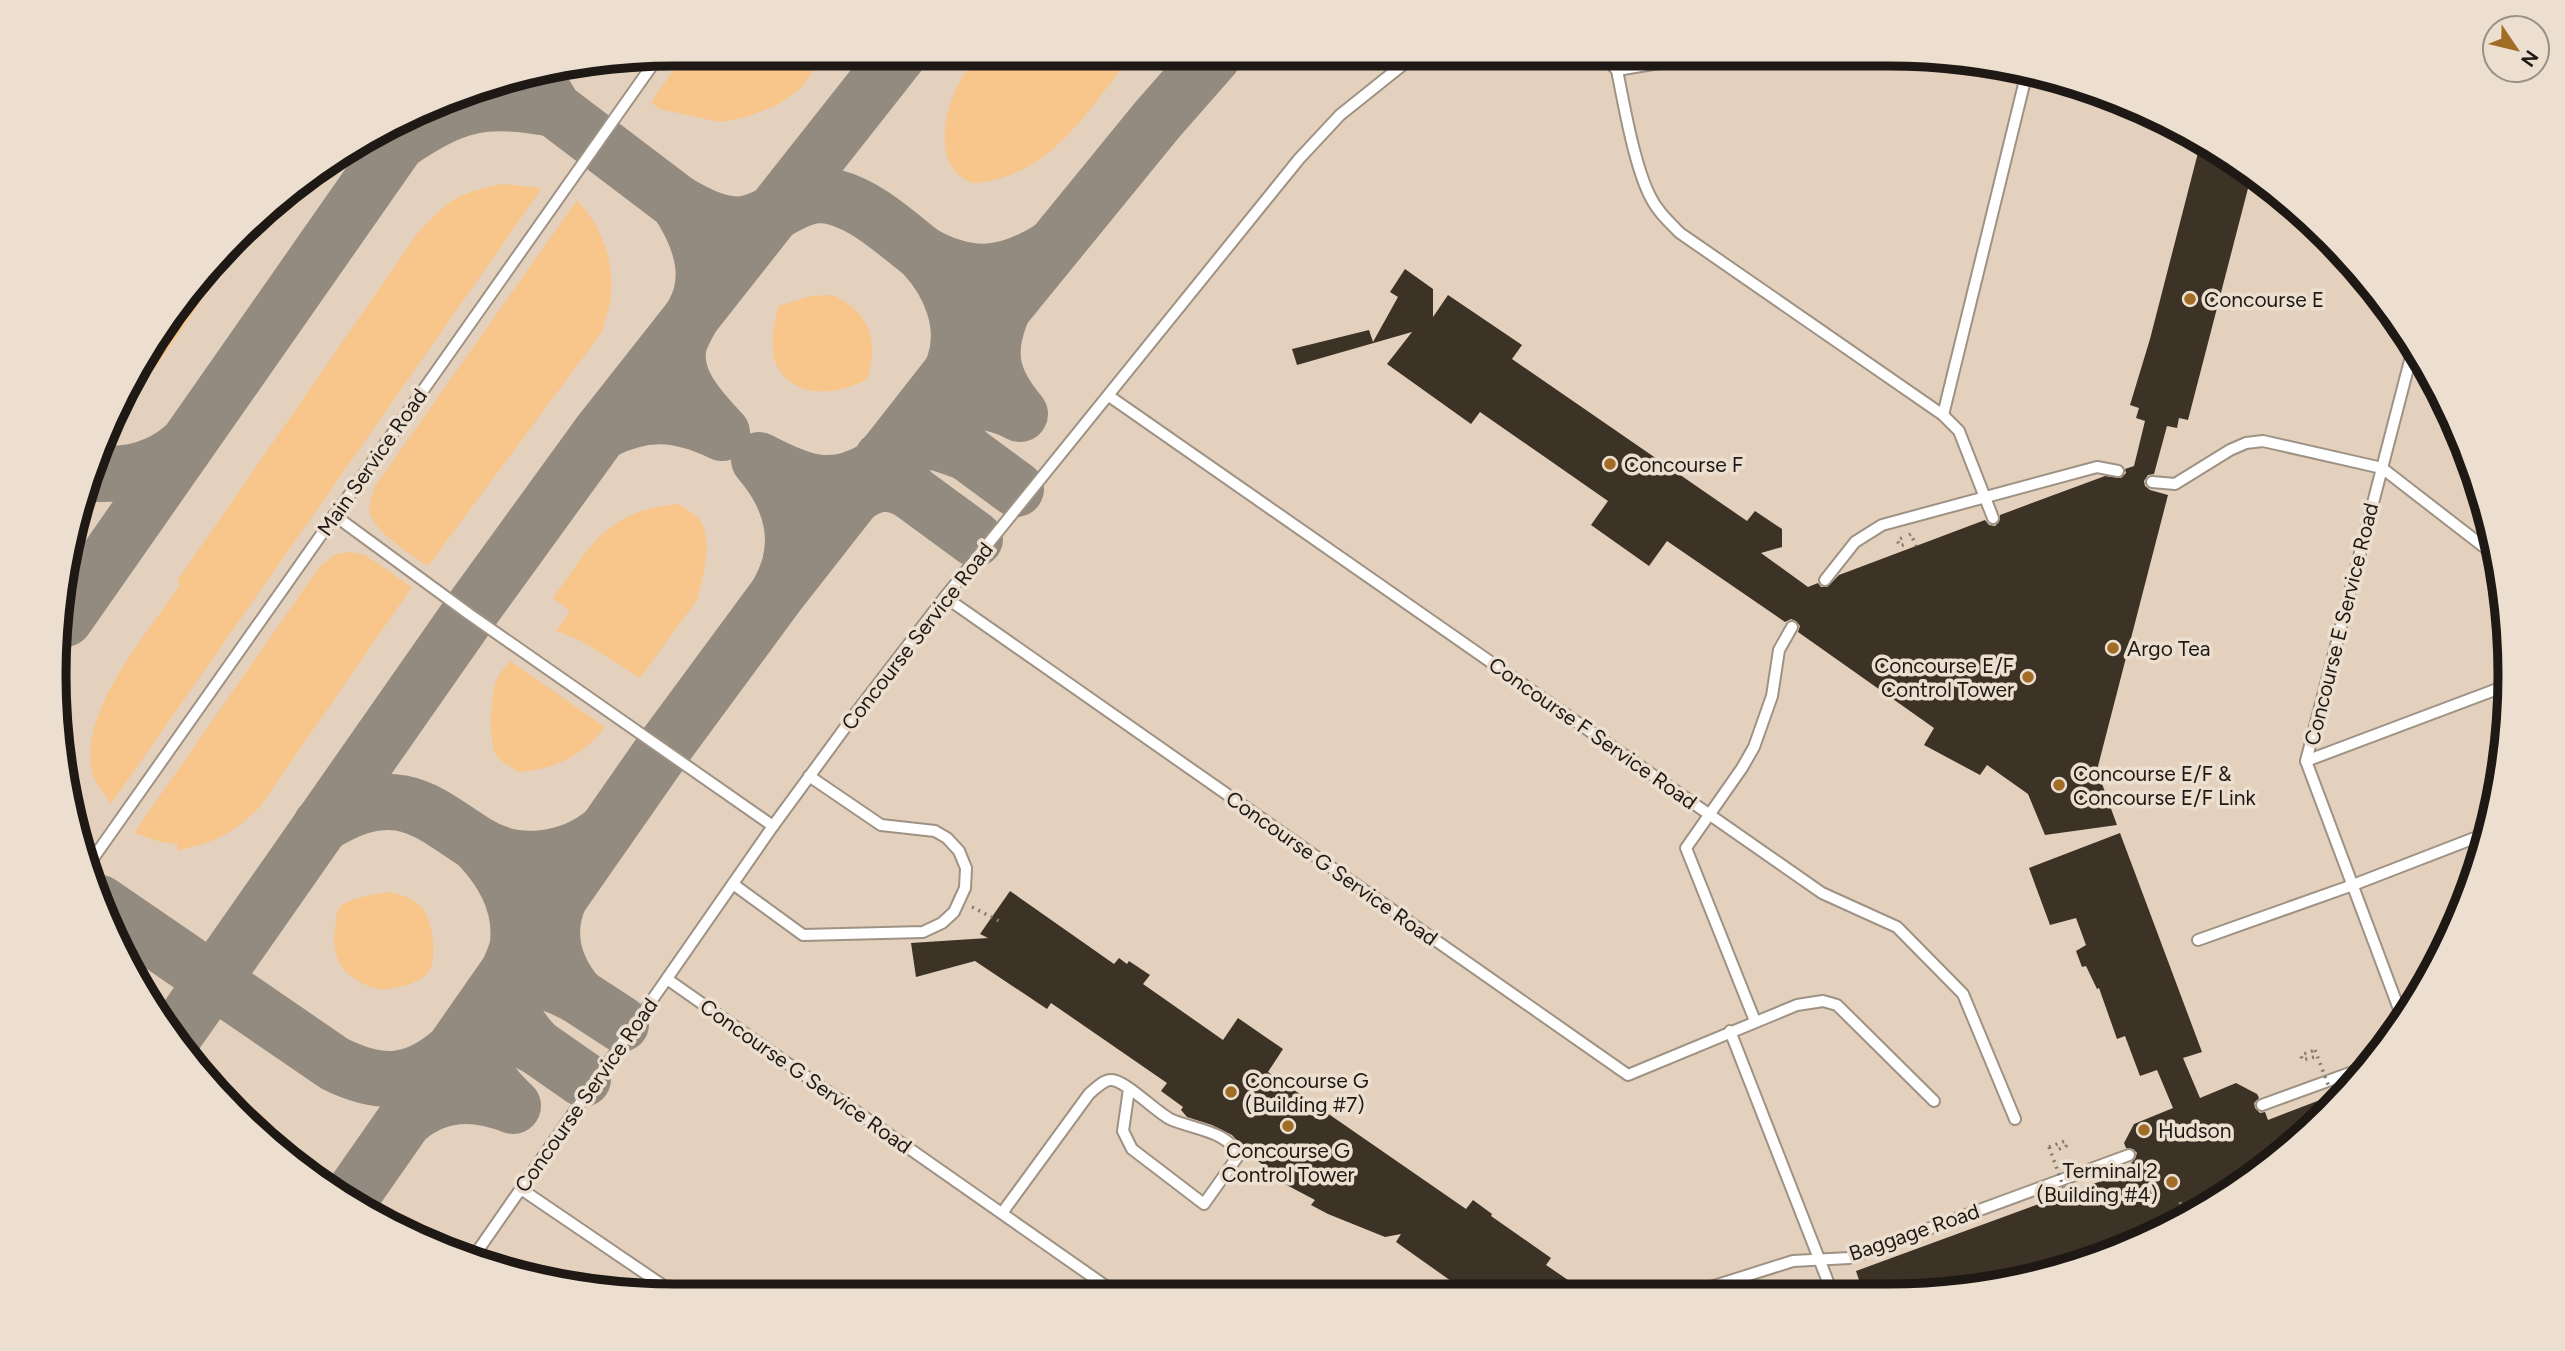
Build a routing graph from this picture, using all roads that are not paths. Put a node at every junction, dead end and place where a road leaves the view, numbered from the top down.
1 (1401, 66) edge
2 (1613, 66) edge
3 (1641, 66) edge
4 (651, 67) edge
5 (1617, 70) junction
6 (2025, 82) edge
7 (2410, 360) edge
8 (1109, 396) junction
9 (1943, 415) junction
10 (2382, 468) junction
11 (2118, 471) dead end
12 (2152, 482) dead end
13 (1985, 498) junction
14 (334, 516) junction
15 (1993, 518) dead end
16 (2485, 548) edge
17 (1825, 580) dead end
18 (945, 597) junction
19 (1792, 627) dead end
20 (2498, 689) edge
21 (2306, 761) junction
22 (809, 776) junction
23 (1709, 814) junction
24 (774, 826) junction
25 (2477, 837) edge
26 (94, 856) edge
27 (733, 884) junction
28 (2353, 884) junction
29 (2197, 940) dead end
30 (667, 979) junction
31 (2399, 1009) edge
32 (1755, 1021) junction
33 (1730, 1031) junction
34 (2351, 1073) edge
35 (1129, 1089) junction
36 (1934, 1101) dead end
37 (2262, 1105) dead end
38 (2015, 1119) dead end
39 (2129, 1155) dead end
40 (521, 1189) junction
41 (1002, 1213) junction
42 (478, 1251) edge
43 (1819, 1259) junction
44 (660, 1284) edge
45 (1103, 1284) edge
46 (1721, 1284) edge
47 (1829, 1284) edge

1 - 8 lane, Concourse Service Road
2 - 5 lane
3 - 5 lane
4 - 14 lane, Main Service Road
5 - 9 lane
6 - 9 lane
7 - 10 lane, Concourse E Service Road
8 - 18 lane, Concourse Service Road
8 - 23 lane, Concourse F Service Road
9 - 13 lane
10 - 12 lane
10 - 16 lane
10 - 21 lane, Concourse E Service Road
11 - 13 lane
13 - 15 lane
13 - 17 lane
14 - 24 lane
14 - 26 lane, Main Service Road
18 - 22 lane, Concourse Service Road
18 - 33 lane, Concourse G Service Road
19 - 23 lane
20 - 21 lane
21 - 28 lane, Concourse E Service Road
22 - 24 lane, Concourse Service Road
22 - 27 lane
23 - 32 lane
23 - 38 lane, Concourse F Service Road
24 - 27 lane, Concourse Service Road
25 - 28 lane
27 - 30 lane, Concourse Service Road
28 - 29 lane
28 - 31 lane, Concourse E Service Road
30 - 40 lane, Concourse Service Road
30 - 41 lane, Concourse G Service Road
32 - 33 lane
32 - 36 lane
33 - 43 lane
34 - 37 lane
35 - 35 lane
35 - 41 lane
39 - 43 lane, Baggage Road
40 - 42 lane, Concourse Service Road
40 - 44 lane
41 - 45 lane, Concourse G Service Road
43 - 46 lane, Baggage Road
43 - 47 lane

